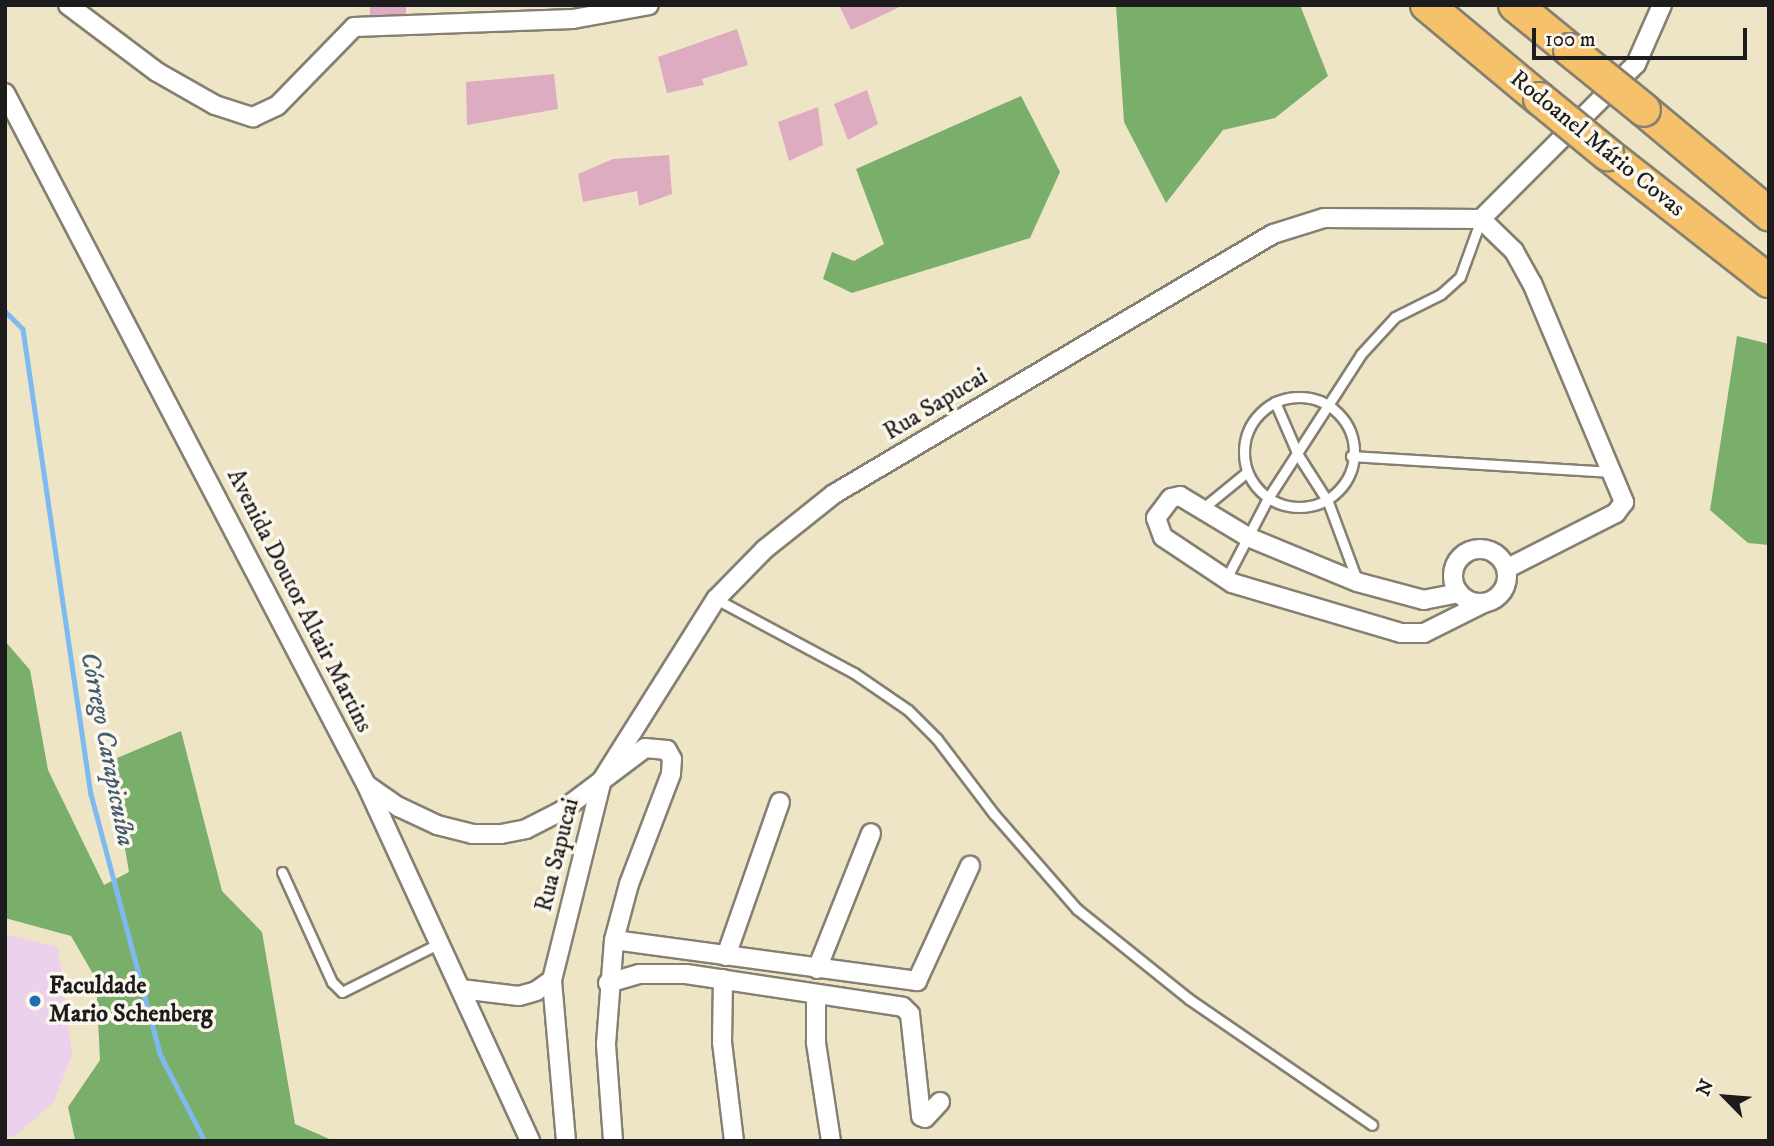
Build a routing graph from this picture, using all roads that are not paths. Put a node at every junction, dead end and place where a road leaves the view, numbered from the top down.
1 (68, 5) edge
2 (649, 5) edge
3 (1427, 5) edge
4 (1515, 5) edge
5 (1662, 5) edge
6 (480, 13) edge
7 (5, 93) edge
8 (1769, 214) edge
9 (1481, 219) junction
10 (1769, 281) edge
11 (1275, 402) junction
12 (1329, 403) junction
13 (1298, 455) junction
14 (1351, 456) junction
15 (1247, 472) junction
16 (1612, 472) junction
17 (1268, 498) junction
18 (1328, 502) junction
19 (1203, 508) junction
20 (1248, 537) junction
21 (1506, 569) junction
22 (1226, 579) junction
23 (1357, 582) junction
24 (1459, 593) junction
25 (716, 599) junction
26 (1483, 603) junction
27 (602, 780) junction
28 (366, 784) junction
29 (780, 802) dead end
30 (871, 834) dead end
31 (970, 866) dead end
32 (282, 872) dead end
33 (614, 940) junction
34 (442, 942) junction
35 (726, 956) junction
36 (817, 970) junction
37 (723, 979) junction
38 (552, 980) junction
39 (608, 983) junction
40 (461, 989) junction
41 (816, 995) junction
42 (940, 1102) dead end
43 (1372, 1125) dead end
44 (530, 1141) edge
45 (566, 1141) edge
46 (614, 1141) edge
47 (734, 1141) edge
48 (831, 1141) edge

1 - 6 street
2 - 6 street
3 - 10 highway, Rodoanel Mário Covas, bridge
4 - 8 highway, bridge
5 - 9 street
7 - 28 street, Avenida Doutor Altair Martins
9 - 12 lane
9 - 16 street
9 - 25 street, Rua Sapucai
11 - 12 lane
11 - 13 lane
11 - 15 lane
12 - 13 lane
12 - 14 lane
13 - 17 lane
13 - 18 lane
14 - 16 lane
14 - 18 lane
15 - 17 lane
15 - 19 lane
16 - 21 street
17 - 18 lane
17 - 20 lane
18 - 23 lane
19 - 20 street
19 - 22 street
20 - 22 lane
20 - 23 street
21 - 24 street
21 - 26 street
22 - 26 street
23 - 24 street
24 - 26 street
25 - 27 street, Rua Sapucai
25 - 43 lane
27 - 28 street
27 - 33 street
27 - 38 street, Rua Sapucai
28 - 34 street, Avenida Doutor Altair Martins
29 - 35 street
30 - 36 street
31 - 36 street
32 - 34 lane
33 - 35 street
33 - 39 street
34 - 40 street, Avenida Doutor Altair Martins
35 - 36 street
37 - 39 street
37 - 41 street
37 - 47 street
38 - 40 street
38 - 45 street, Rua Sapucai
39 - 46 street
40 - 44 street, Avenida Doutor Altair Martins
41 - 42 street
41 - 48 street

